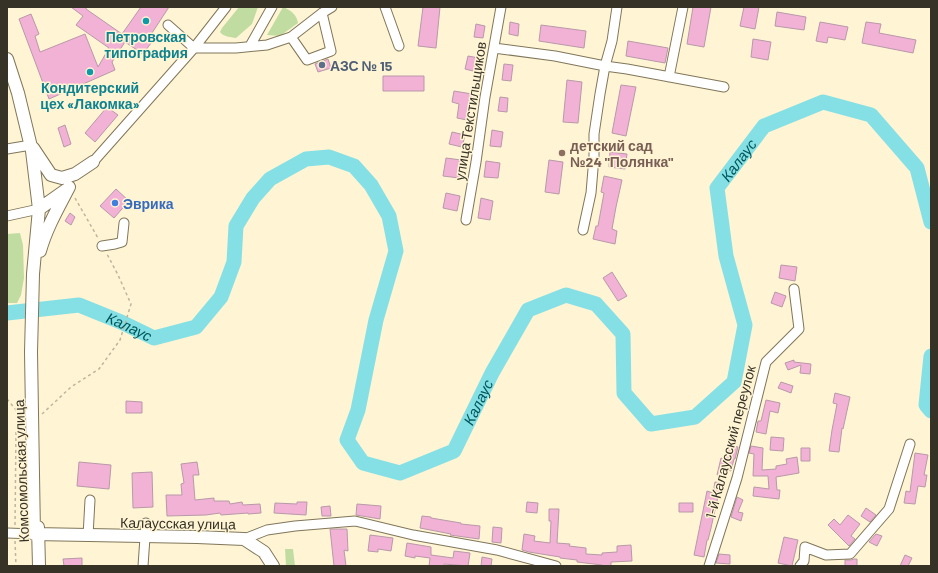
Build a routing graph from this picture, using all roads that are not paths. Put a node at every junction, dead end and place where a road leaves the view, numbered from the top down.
1 (226, 7) edge
2 (272, 7) edge
3 (332, 7) edge
4 (385, 7) edge
5 (501, 7) edge
6 (617, 7) edge
7 (683, 7) edge
8 (322, 13) junction
9 (168, 25) dead end
10 (291, 37) junction
11 (250, 46) junction
12 (399, 46) dead end
13 (194, 48) junction
14 (494, 48) junction
15 (7, 59) edge
16 (604, 66) junction
17 (669, 77) junction
18 (724, 87) dead end
19 (31, 145) junction
20 (7, 149) edge
21 (93, 162) junction
22 (69, 187) junction
23 (39, 209) junction
24 (7, 216) edge
25 (466, 220) dead end
26 (124, 223) dead end
27 (583, 230) dead end
28 (102, 246) dead end
29 (33, 274) junction
30 (794, 289) dead end
31 (910, 444) dead end
32 (90, 500) dead end
33 (146, 523) dead end
34 (11, 533) edge
35 (36, 534) junction
36 (88, 536) junction
37 (145, 537) junction
38 (244, 539) junction
39 (39, 566) edge
40 (143, 566) edge
41 (273, 566) edge
42 (556, 566) edge
43 (709, 566) edge
44 (800, 566) edge

1 - 13 street
2 - 11 street
3 - 8 street
4 - 12 street
5 - 14 street, улица Текстильщиков
6 - 16 street
7 - 17 street
8 - 10 street
8 - 10 street
9 - 13 street
10 - 11 street
11 - 13 street
13 - 21 street
14 - 16 street
14 - 25 street, улица Текстильщиков
15 - 19 main road
16 - 17 street
16 - 27 street
17 - 18 street
19 - 20 street
19 - 21 main road
19 - 23 main road
21 - 22 main road
22 - 23 main road
22 - 29 main road
23 - 24 street
23 - 29 main road
26 - 28 street
29 - 35 main road, Комсомольская улица
30 - 43 street, 1-й Калаусский переулок
31 - 44 street
32 - 36 street
33 - 37 street
34 - 35 street, Калаусская улица
35 - 36 main road, Калаусская улица
35 - 39 main road, Комсомольская улица
36 - 37 main road, Калаусская улица
37 - 38 main road, Калаусская улица
37 - 40 street
38 - 41 main road
38 - 42 street, Калаусская улица

